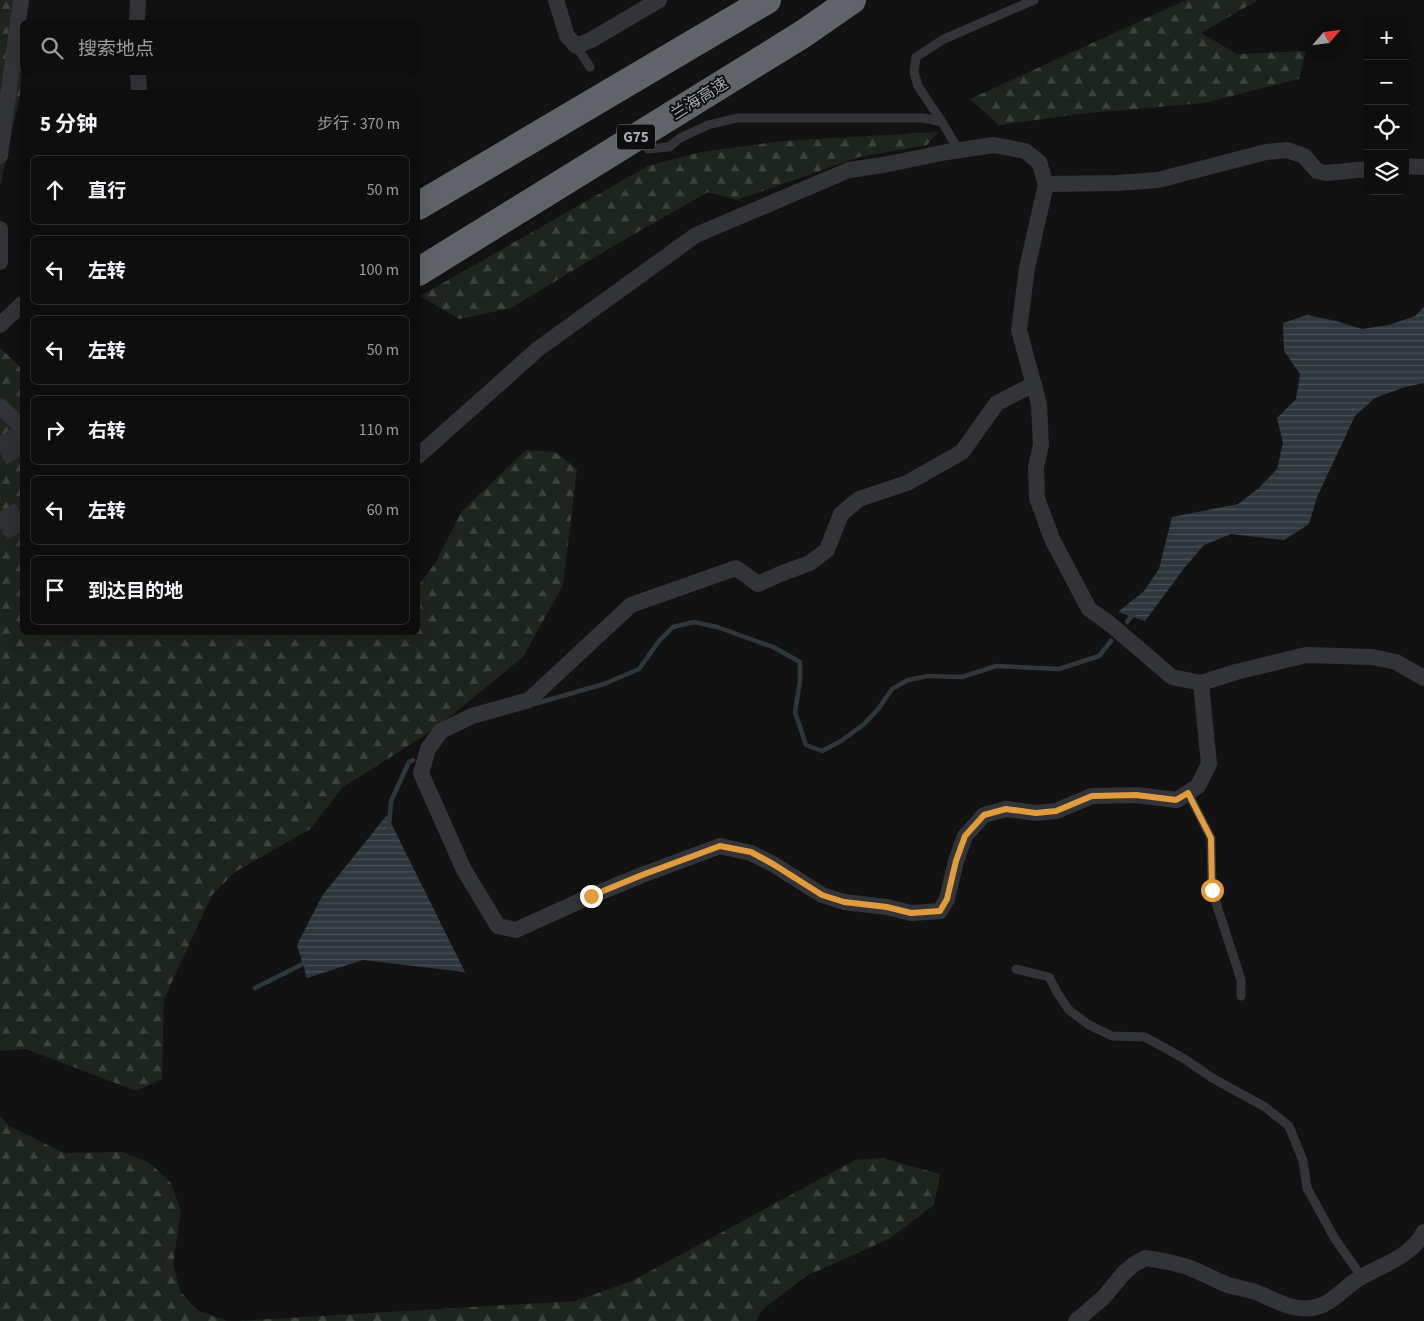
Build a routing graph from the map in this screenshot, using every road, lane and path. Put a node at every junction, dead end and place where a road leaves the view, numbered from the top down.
1 (21, 0) edge
2 (138, 0) edge
3 (556, 0) edge
4 (659, 0) edge
5 (767, 0) edge
6 (852, 0) edge
7 (1034, 0) edge
8 (137, 20) edge
9 (576, 46) junction
10 (590, 67) dead end
11 (138, 75) edge
12 (139, 90) edge
13 (942, 122) junction
14 (648, 149) dead end
15 (959, 151) junction
16 (0, 156) edge
17 (1409, 166) edge
18 (1424, 167) edge
19 (1364, 169) edge
20 (1046, 184) junction
21 (420, 205) edge
22 (0, 229) edge
23 (0, 262) edge
24 (420, 271) edge
25 (20, 306) edge
26 (0, 326) edge
27 (1034, 384) junction
28 (0, 406) edge
29 (20, 425) edge
30 (420, 454) edge
31 (1424, 678) edge
32 (1201, 683) junction
33 (1188, 793) junction
34 (1016, 969) dead end
35 (1240, 996) dead end
36 (1424, 1232) edge
37 (1361, 1276) junction
38 (1076, 1321) edge

1 - 16 street
2 - 8 street
3 - 9 street
4 - 9 street
5 - 21 highway
6 - 24 highway, 兰海高速 / G75
7 - 13 lane
9 - 10 lane
11 - 12 street
13 - 14 lane
13 - 15 lane
15 - 20 street
15 - 30 street
17 - 18 street
19 - 20 street
20 - 27 street
22 - 23 street
25 - 26 street
27 - 32 street
27 - 33 street
28 - 29 street
31 - 32 street
32 - 33 street
33 - 35 lane
34 - 37 lane
36 - 37 street
37 - 38 street

